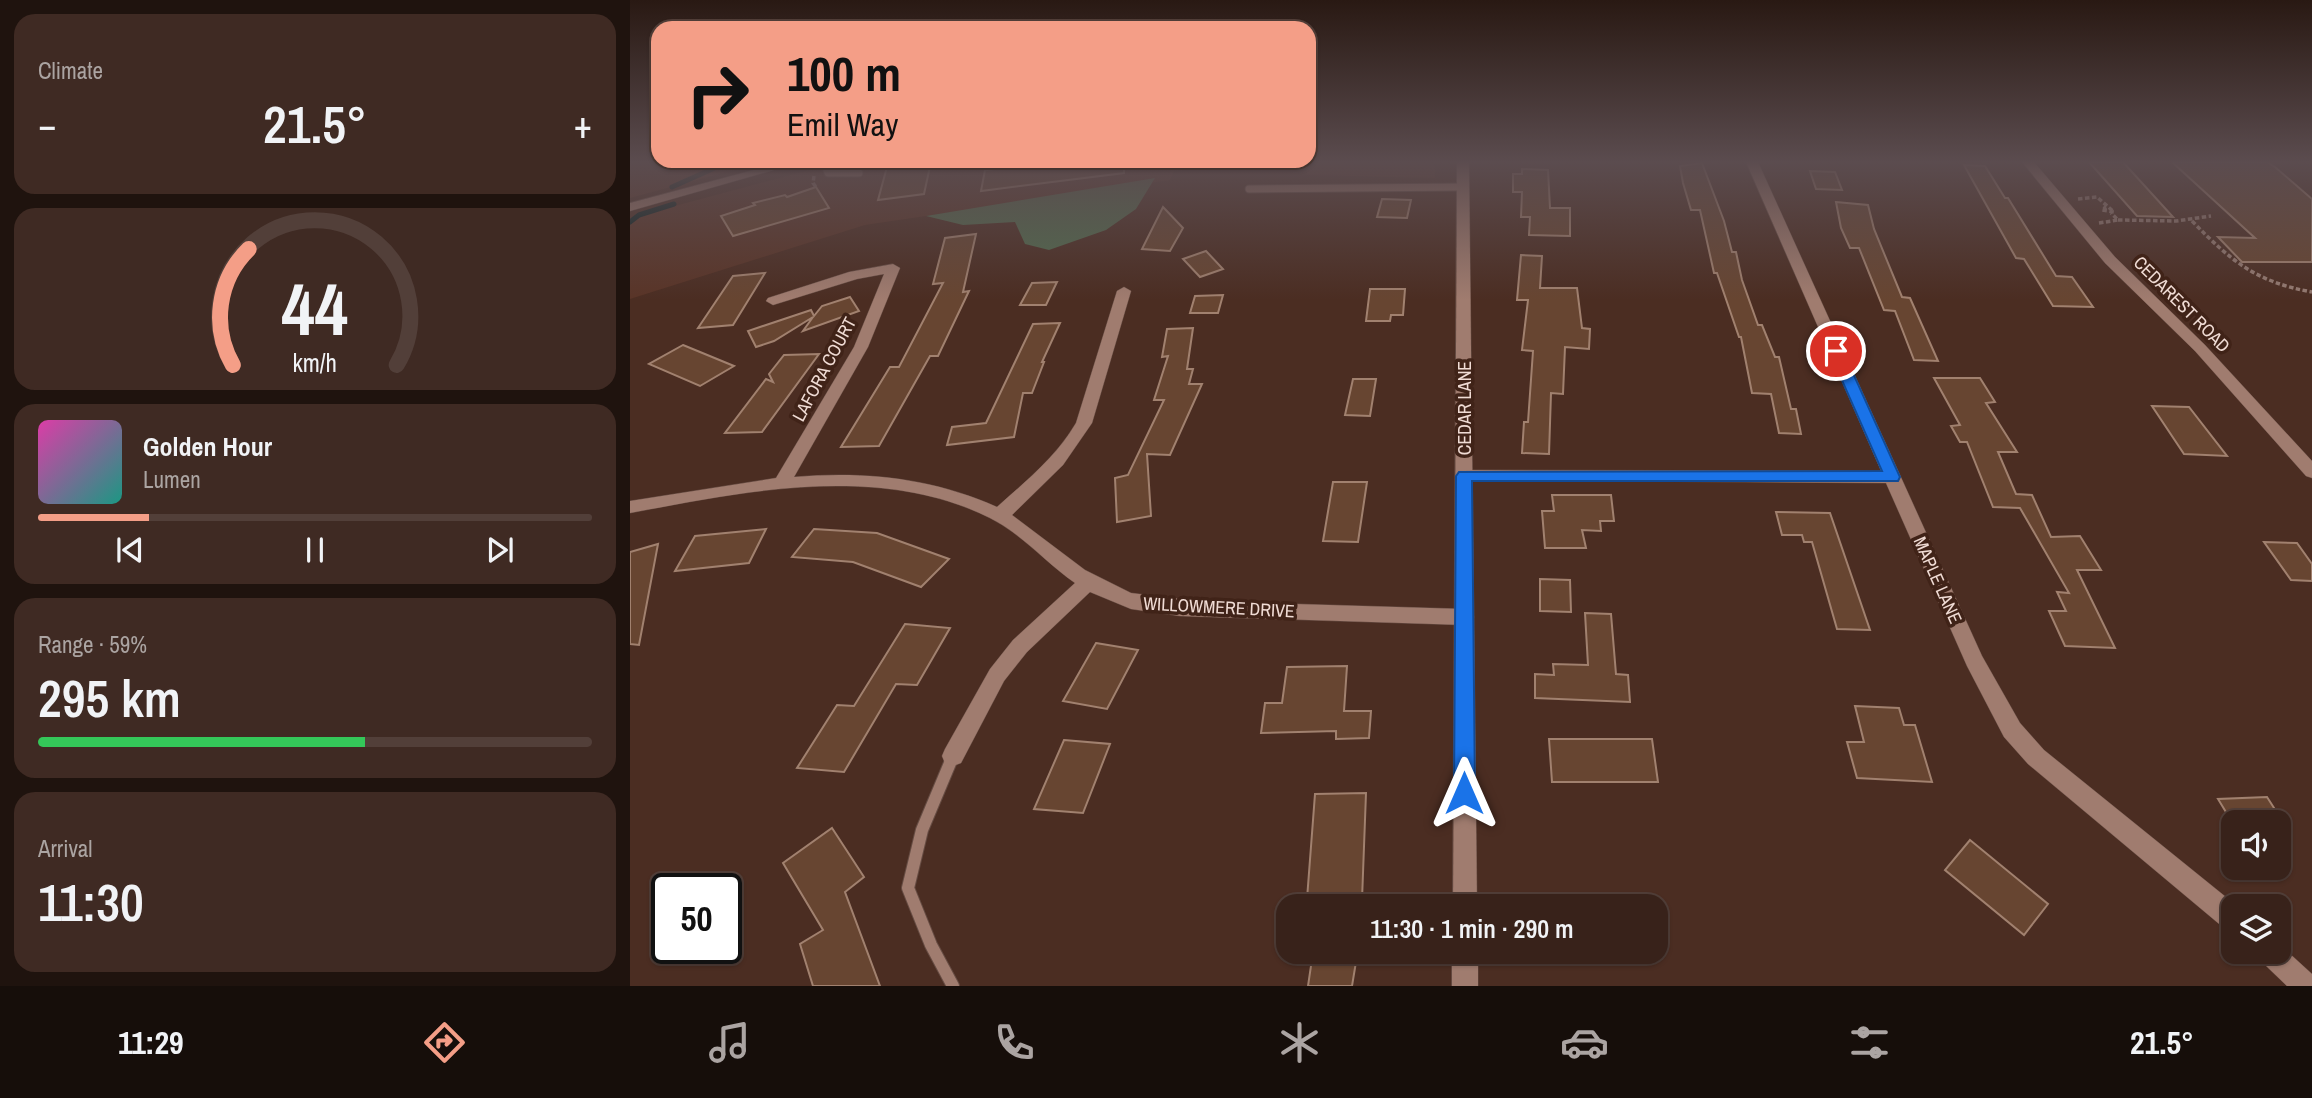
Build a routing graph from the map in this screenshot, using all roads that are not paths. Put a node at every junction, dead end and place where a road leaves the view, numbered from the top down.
1 (1463, 208) edge
2 (1772, 208) edge
3 (2067, 208) edge
4 (1124, 291) dead end
5 (774, 301) dead end
6 (2312, 472) edge
7 (1464, 476) junction
8 (1892, 477) junction
9 (782, 482) junction
10 (630, 507) edge
11 (999, 515) junction
12 (1087, 583) junction
13 (1464, 617) junction
14 (953, 756) joint
15 (1465, 894) edge
16 (2221, 909) edge
17 (1465, 964) edge
18 (2283, 964) edge
19 (953, 986) edge
20 (1465, 986) edge
21 (2306, 986) edge

1 - 7 street, CEDAR LANE
2 - 8 street, MAPLE LANE
3 - 6 street, CEDAREST ROAD
4 - 11 street
5 - 9 street, LAFORA COURT
7 - 8 street
7 - 13 street, CEDAR LANE
8 - 16 street, MAPLE LANE
9 - 10 street, WILLOWMERE DRIVE
9 - 11 street, WILLOWMERE DRIVE
11 - 12 street, WILLOWMERE DRIVE
12 - 13 street, WILLOWMERE DRIVE
12 - 14 street
13 - 15 street, CEDAR LANE
14 - 19 lane
17 - 20 street
18 - 21 street

